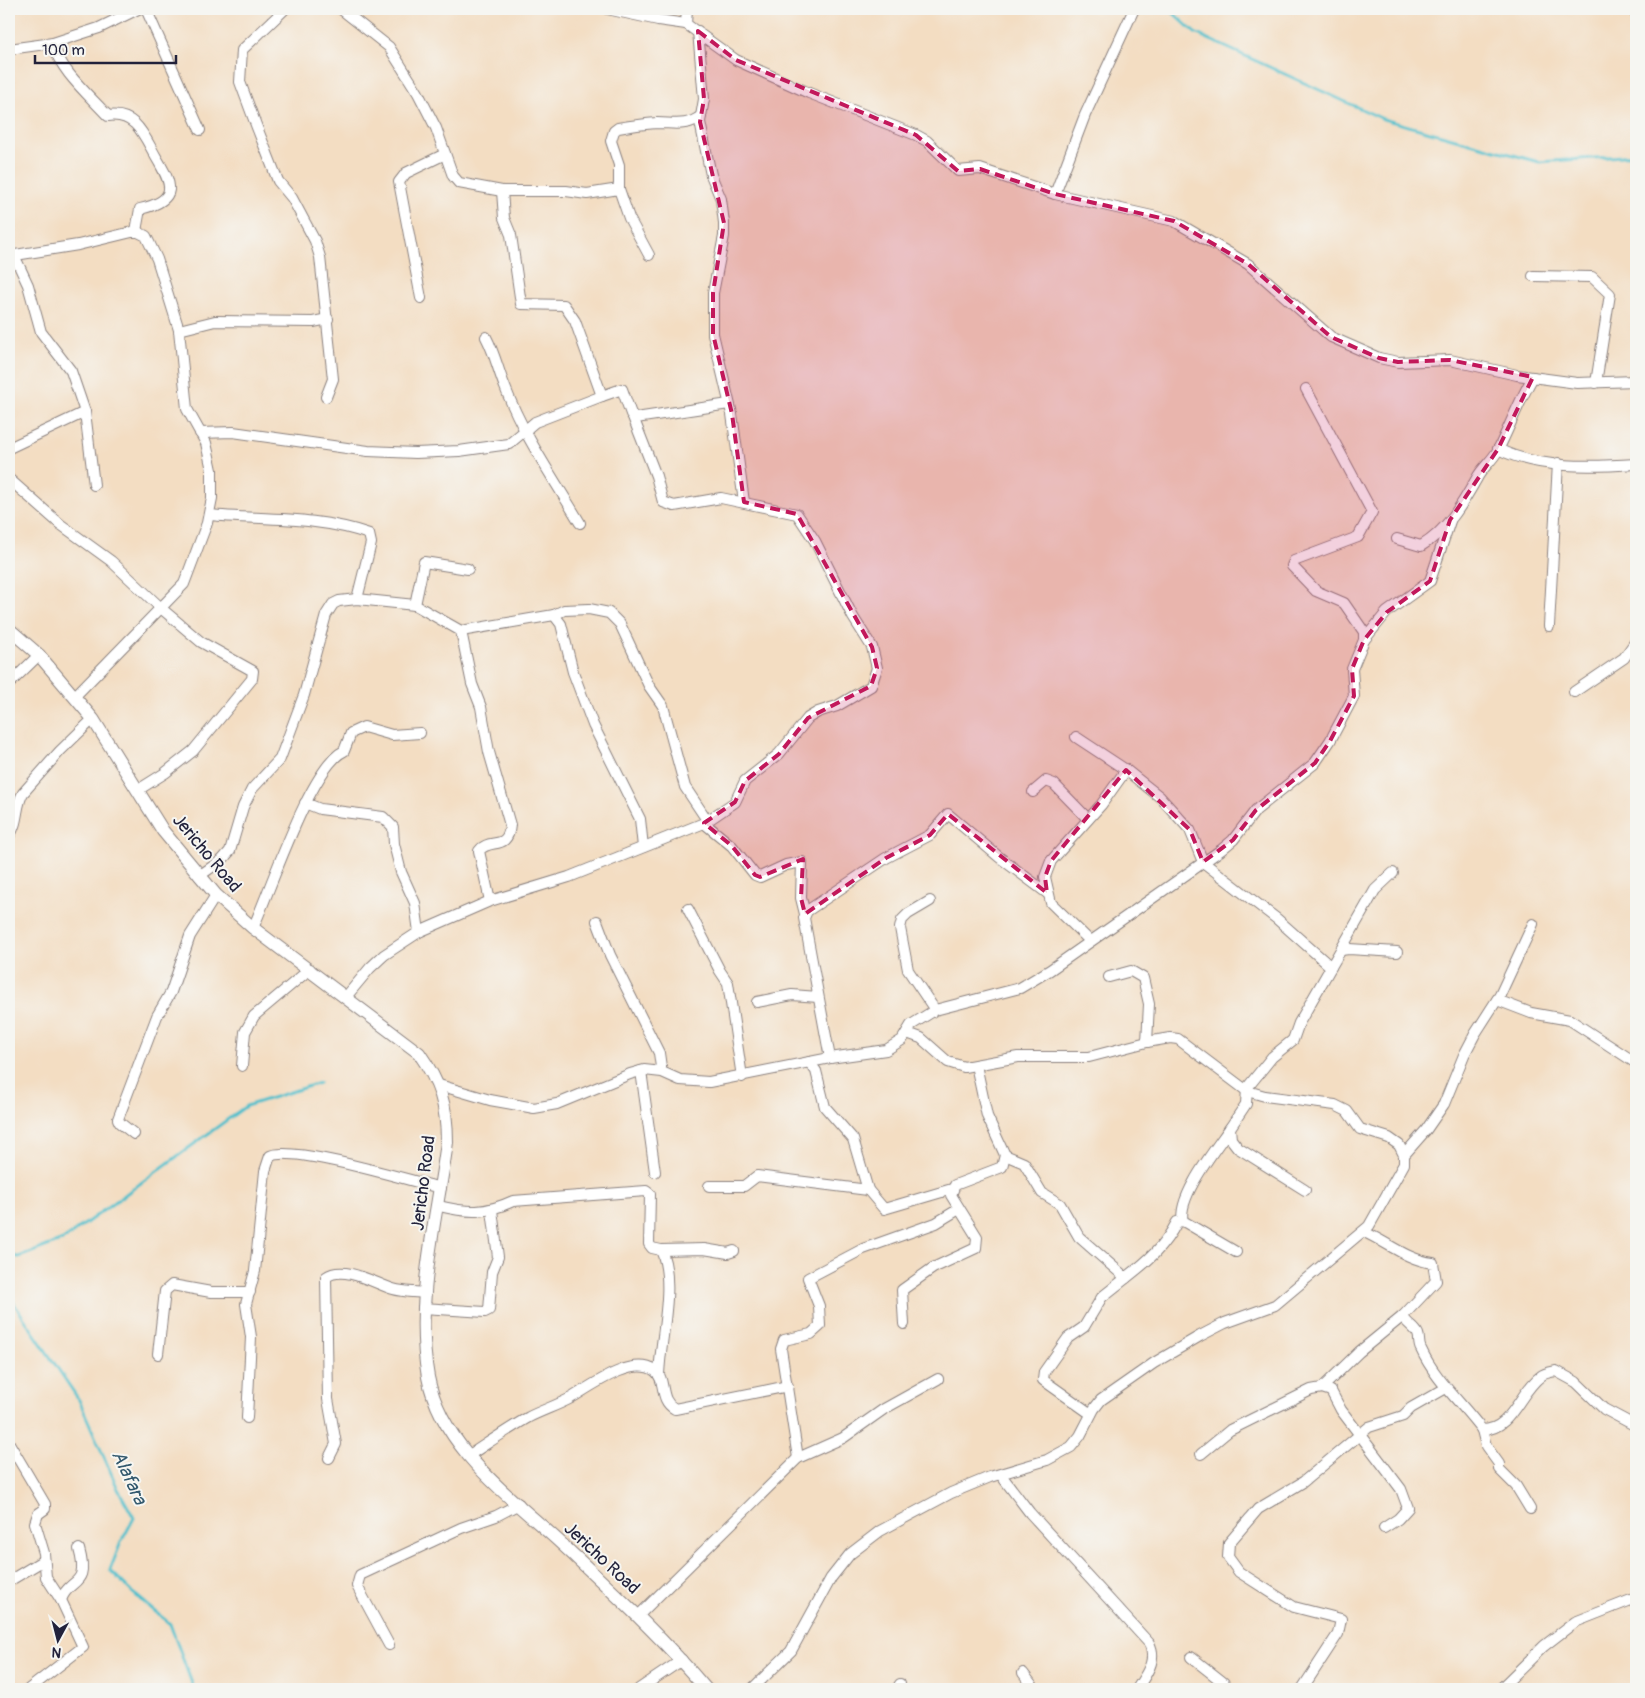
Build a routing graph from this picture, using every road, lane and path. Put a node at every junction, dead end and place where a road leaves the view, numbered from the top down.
1 (138, 9) edge
2 (146, 9) edge
3 (285, 9) edge
4 (342, 9) edge
5 (607, 9) edge
6 (687, 9) edge
7 (1134, 9) edge
8 (1629, 9) edge
9 (1636, 12) edge
10 (686, 24) junction
11 (698, 31) junction
12 (53, 42) junction
13 (9, 48) edge
14 (702, 116) junction
15 (200, 130) dead end
16 (445, 154) junction
17 (620, 189) junction
18 (502, 191) junction
19 (1055, 194) junction
20 (136, 232) junction
21 (12, 255) edge
22 (649, 255) dead end
23 (1533, 276) dead end
24 (421, 298) dead end
25 (328, 319) junction
26 (179, 330) junction
27 (486, 337) dead end
28 (1533, 377) junction
29 (1636, 381) edge
30 (1596, 383) junction
31 (1306, 389) dead end
32 (602, 396) junction
33 (326, 397) dead end
34 (729, 404) junction
35 (85, 412) junction
36 (633, 417) junction
37 (525, 429) junction
38 (200, 432) junction
39 (9, 448) edge
40 (1498, 450) junction
41 (1558, 463) junction
42 (1636, 464) edge
43 (9, 479) edge
44 (94, 485) dead end
45 (744, 502) junction
46 (209, 515) junction
47 (1450, 520) junction
48 (580, 523) dead end
49 (1397, 539) dead end
50 (468, 569) dead end
51 (357, 598) junction
52 (415, 605) junction
53 (162, 610) junction
54 (554, 615) junction
55 (1549, 626) dead end
56 (9, 629) edge
57 (461, 631) junction
58 (1364, 640) junction
59 (1636, 642) edge
60 (39, 656) junction
61 (9, 684) edge
62 (1574, 692) dead end
63 (75, 696) junction
64 (92, 718) junction
65 (420, 733) dead end
66 (1076, 737) dead end
67 (1126, 770) junction
68 (138, 790) junction
69 (1033, 792) dead end
70 (306, 803) junction
71 (1088, 819) junction
72 (705, 822) junction
73 (9, 836) edge
74 (643, 847) junction
75 (1203, 862) junction
76 (1393, 872) dead end
77 (198, 876) junction
78 (1047, 893) junction
79 (216, 896) junction
80 (490, 901) junction
81 (930, 901) dead end
82 (688, 909) dead end
83 (805, 914) junction
84 (597, 921) dead end
85 (1533, 924) dead end
86 (253, 928) junction
87 (419, 932) junction
88 (1090, 941) junction
89 (1341, 950) junction
90 (1396, 952) dead end
91 (1331, 967) junction
92 (310, 969) junction
93 (1109, 977) dead end
94 (818, 997) junction
95 (345, 998) junction
96 (1497, 1000) junction
97 (757, 1002) dead end
98 (935, 1010) junction
99 (907, 1033) junction
100 (1147, 1042) junction
101 (830, 1058) junction
102 (1636, 1061) edge
103 (809, 1062) junction
104 (976, 1065) junction
105 (242, 1066) dead end
106 (641, 1071) junction
107 (657, 1072) junction
108 (742, 1077) junction
109 (439, 1084) junction
110 (1247, 1091) junction
111 (1230, 1128) junction
112 (134, 1134) dead end
113 (1005, 1155) junction
114 (1404, 1156) junction
115 (655, 1172) dead end
116 (709, 1186) dead end
117 (441, 1188) junction
118 (952, 1189) junction
119 (868, 1190) junction
120 (1305, 1190) dead end
121 (439, 1206) junction
122 (959, 1209) junction
123 (492, 1210) junction
124 (1183, 1221) junction
125 (1364, 1232) junction
126 (661, 1250) junction
127 (734, 1251) dead end
128 (1236, 1252) dead end
129 (1126, 1278) junction
130 (250, 1292) junction
131 (424, 1292) junction
132 (423, 1308) junction
133 (1403, 1316) junction
134 (904, 1324) dead end
135 (158, 1354) dead end
136 (659, 1376) junction
137 (938, 1379) dead end
138 (788, 1386) junction
139 (1322, 1388) junction
140 (1446, 1388) junction
141 (1091, 1414) junction
142 (247, 1418) dead end
143 (1636, 1426) edge
144 (1482, 1430) junction
145 (1360, 1434) junction
146 (9, 1444) edge
147 (1201, 1454) dead end
148 (468, 1456) junction
149 (328, 1458) dead end
150 (798, 1458) junction
151 (1002, 1475) junction
152 (519, 1504) junction
153 (1530, 1509) dead end
154 (1384, 1528) dead end
155 (79, 1550) dead end
156 (44, 1560) junction
157 (9, 1581) edge
158 (1636, 1598) edge
159 (61, 1600) junction
160 (638, 1616) junction
161 (389, 1646) dead end
162 (1191, 1657) dead end
163 (682, 1660) junction
164 (1023, 1673) dead end
165 (29, 1689) edge
166 (639, 1689) edge
167 (706, 1689) edge
168 (752, 1689) edge
169 (1036, 1689) edge
170 (1137, 1689) edge
171 (1224, 1689) edge
172 (1302, 1689) edge
173 (1500, 1689) edge

1 - 12 street
2 - 15 street
3 - 25 street
4 - 16 street
5 - 10 street
6 - 10 street
7 - 19 street
8 - 9 street
10 - 11 street
11 - 14 street
11 - 19 street
12 - 13 street
12 - 20 street
14 - 17 street
14 - 34 street
16 - 18 street
16 - 24 street
17 - 18 street
17 - 22 street
18 - 32 street
19 - 28 street
20 - 21 street
20 - 26 street
21 - 35 street
23 - 30 street
25 - 26 street
25 - 33 street
26 - 38 street
27 - 37 street
28 - 30 street
28 - 40 street
29 - 30 street
31 - 58 street
32 - 36 street
32 - 37 street
34 - 36 street
34 - 45 street
35 - 39 street
35 - 44 street
36 - 45 street
37 - 38 street
37 - 48 street
38 - 46 street
40 - 41 street
40 - 47 street
41 - 42 street
41 - 55 street
43 - 53 street
45 - 72 street
46 - 51 street
46 - 53 street
47 - 49 street
47 - 58 street
50 - 52 street
51 - 52 street
51 - 77 street
52 - 57 street
53 - 63 street
53 - 68 street
54 - 57 street
54 - 72 street
54 - 74 street
56 - 60 street, Jericho Road
57 - 80 street
58 - 75 street
59 - 62 street
60 - 61 street
60 - 63 street, Jericho Road
63 - 64 street, Jericho Road
64 - 68 street, Jericho Road
64 - 73 street
65 - 70 street
66 - 67 street
67 - 71 street
67 - 75 street
68 - 77 street, Jericho Road
69 - 71 street
70 - 86 street
70 - 87 street
71 - 78 street
72 - 74 street
72 - 83 street
74 - 80 street
75 - 88 street
75 - 91 street
76 - 89 street
77 - 79 street, Jericho Road
78 - 83 street
78 - 88 street
79 - 86 street, Jericho Road
79 - 112 street
80 - 87 street
81 - 98 street
82 - 108 street
83 - 94 street
84 - 107 street
85 - 96 street
86 - 92 street, Jericho Road
87 - 95 street
88 - 98 street
89 - 90 street
89 - 91 street
91 - 110 street
92 - 95 street, Jericho Road
92 - 105 street
93 - 100 street
94 - 97 street
94 - 101 street
95 - 109 street, Jericho Road
96 - 102 street
96 - 114 street
98 - 99 street
99 - 101 street
99 - 104 street
100 - 104 street
100 - 110 street
101 - 103 street
103 - 108 street
103 - 119 street
104 - 113 street
106 - 107 street
106 - 109 street
106 - 115 street
107 - 108 street
109 - 117 street, Jericho Road
110 - 111 street
110 - 114 street
111 - 120 street
111 - 124 street
113 - 118 street
113 - 129 street
114 - 125 street
116 - 119 street
117 - 121 street, Jericho Road
117 - 130 street
118 - 119 street
118 - 122 street
121 - 123 street
121 - 131 street, Jericho Road
122 - 134 street
122 - 138 street
123 - 126 street
123 - 132 street
124 - 128 street
124 - 129 street
125 - 133 street
125 - 141 street
126 - 127 street
126 - 136 street
129 - 141 street
130 - 135 street
130 - 142 street
131 - 132 street, Jericho Road
131 - 149 street
132 - 148 street, Jericho Road
133 - 139 street
133 - 140 street
136 - 138 street
136 - 148 street
137 - 150 street
138 - 150 street
139 - 145 street
139 - 147 street
140 - 144 street
140 - 145 street
141 - 151 street
143 - 144 street
144 - 153 street
145 - 154 street
145 - 172 street
146 - 156 street
148 - 152 street, Jericho Road
150 - 160 street
151 - 168 street
151 - 170 street
152 - 160 street, Jericho Road
152 - 161 street
155 - 159 street
156 - 157 street
156 - 159 street
158 - 173 street
159 - 165 street
160 - 163 street, Jericho Road
162 - 171 street
163 - 166 street
163 - 167 street, Jericho Road
164 - 169 street

